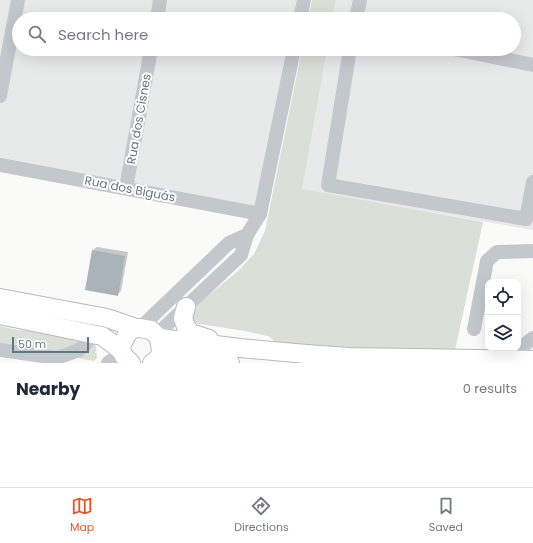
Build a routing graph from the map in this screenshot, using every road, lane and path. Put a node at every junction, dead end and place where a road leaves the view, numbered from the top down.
1 (18, 0) edge
2 (160, 0) edge
3 (304, 0) edge
4 (360, 0) edge
5 (16, 12) edge
6 (158, 12) edge
7 (301, 12) edge
8 (357, 12) edge
9 (12, 32) edge
10 (150, 56) edge
11 (293, 56) edge
12 (349, 56) edge
13 (489, 56) edge
14 (533, 65) edge
15 (0, 96) edge
16 (0, 165) edge
17 (533, 182) edge
18 (126, 188) junction
19 (260, 214) junction
20 (247, 235) junction
21 (533, 251) edge
22 (0, 298) edge
23 (186, 307) junction
24 (0, 315) edge
25 (474, 329) dead end
26 (148, 332) junction
27 (94, 334) junction
28 (533, 338) edge
29 (240, 348) junction
30 (0, 350) edge
31 (121, 357) edge
32 (515, 359) junction
33 (155, 360) edge
34 (533, 360) edge
35 (230, 363) edge

1 - 5 street
2 - 6 street
3 - 7 street
4 - 8 street
9 - 15 street
10 - 18 street, Rua dos Cisnes
11 - 19 street
12 - 17 street
13 - 14 street
16 - 18 street, Rua dos Biguás
18 - 19 street, Rua dos Biguás
19 - 20 street
20 - 23 street
20 - 26 street
21 - 25 street
22 - 26 main road
23 - 26 street
23 - 29 main road
24 - 27 main road
26 - 29 main road
26 - 31 main road
26 - 33 main road
27 - 30 street
27 - 31 main road
28 - 32 street
29 - 32 main road
32 - 34 main road
33 - 35 main road

